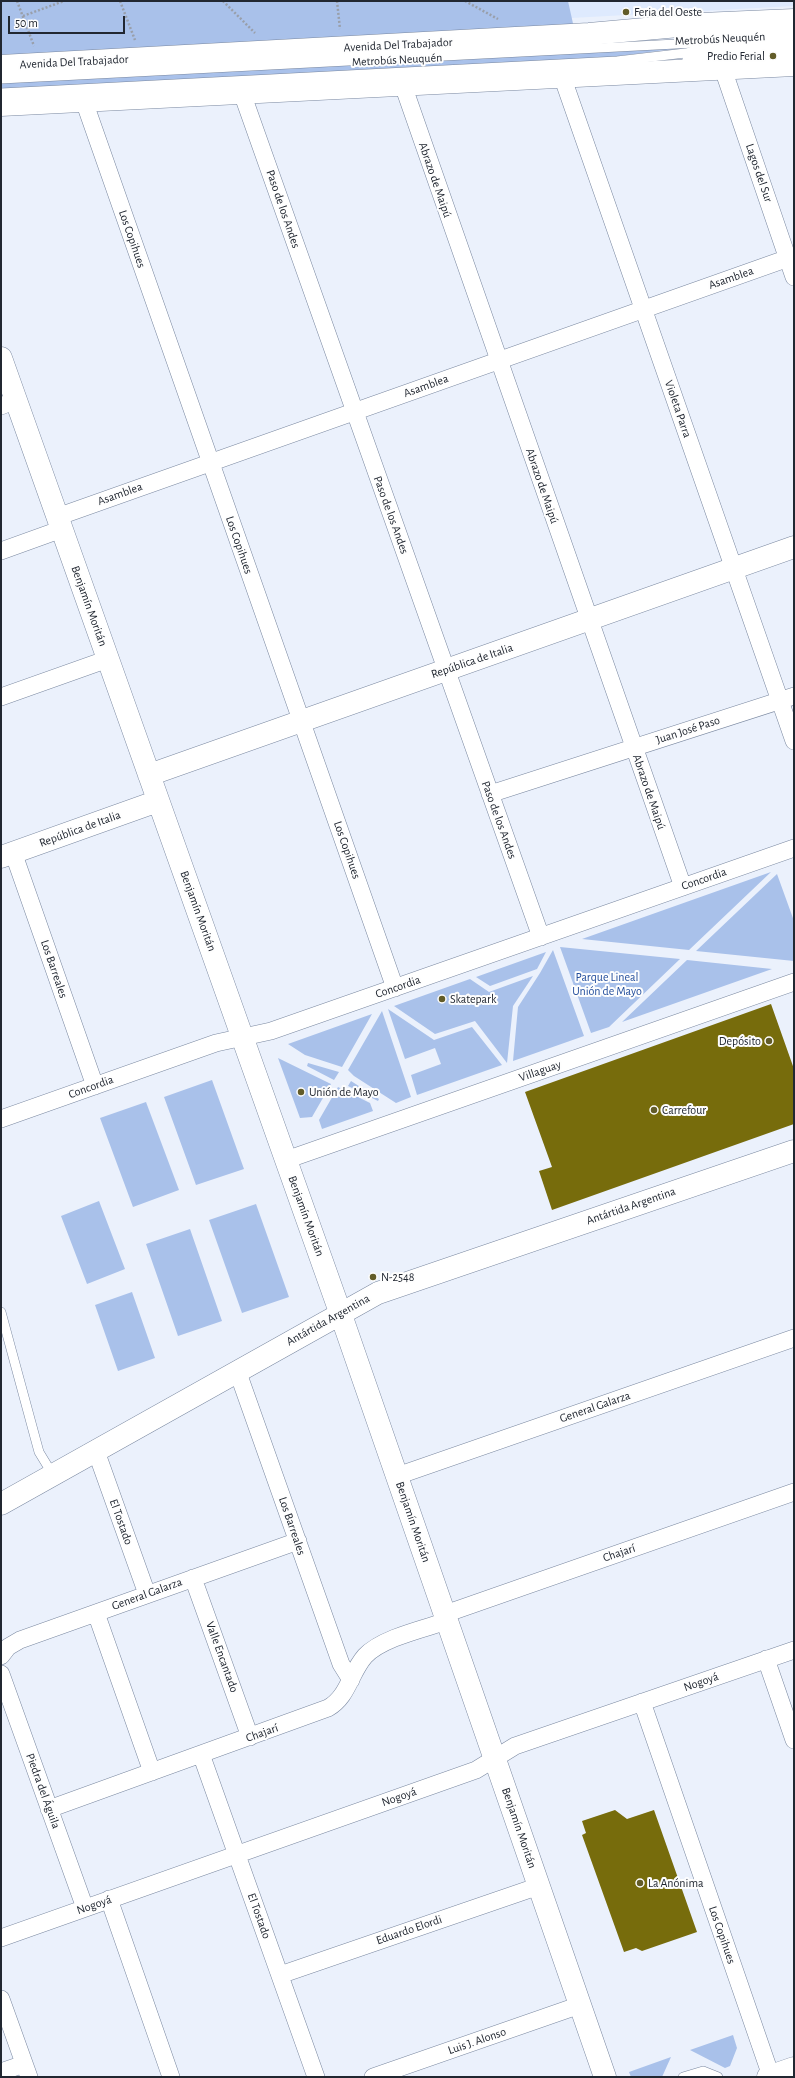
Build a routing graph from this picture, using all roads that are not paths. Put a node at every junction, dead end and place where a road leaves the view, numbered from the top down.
1 (794, 20) edge
2 (794, 27) edge
3 (794, 35) edge
4 (794, 39) edge
5 (794, 48) edge
6 (794, 52) edge
7 (794, 59) edge
8 (794, 65) edge
9 (1, 66) edge
10 (723, 69) junction
11 (562, 76) junction
12 (1, 79) edge
13 (402, 85) junction
14 (1, 93) edge
15 (242, 93) junction
16 (84, 101) junction
17 (1, 105) edge
18 (791, 257) edge
19 (794, 277) edge
20 (643, 309) junction
21 (1, 358) edge
22 (498, 360) junction
23 (9, 403) edge
24 (354, 411) junction
25 (210, 462) junction
26 (60, 523) junction
27 (794, 547) edge
28 (1, 551) edge
29 (734, 568) junction
30 (589, 620) junction
31 (108, 659) junction
32 (446, 670) junction
33 (1, 697) edge
34 (787, 698) edge
35 (302, 721) junction
36 (794, 741) edge
37 (634, 747) junction
38 (149, 775) junction
39 (490, 794) junction
40 (158, 801) junction
41 (792, 854) edge
42 (7, 855) edge
43 (683, 887) junction
44 (541, 937) junction
45 (794, 982) edge
46 (395, 988) junction
47 (242, 1037) junction
48 (95, 1086) junction
49 (1, 1119) edge
50 (794, 1151) edge
51 (286, 1160) junction
52 (1, 1312) edge
53 (340, 1312) junction
54 (794, 1338) edge
55 (237, 1370) junction
56 (96, 1451) junction
57 (53, 1475) junction
58 (397, 1476) junction
59 (794, 1492) edge
60 (1, 1504) edge
61 (298, 1541) junction
62 (193, 1578) junction
63 (147, 1594) junction
64 (96, 1613) junction
65 (446, 1617) junction
66 (794, 1650) edge
67 (1, 1656) edge
68 (766, 1659) junction
69 (1, 1674) edge
70 (351, 1680) junction
71 (642, 1702) junction
72 (250, 1737) junction
73 (794, 1740) edge
74 (201, 1754) junction
75 (495, 1759) junction
76 (152, 1772) junction
77 (49, 1809) junction
78 (237, 1855) junction
79 (539, 1886) junction
80 (109, 1900) junction
81 (85, 1908) junction
82 (1, 1938) edge
83 (280, 1975) junction
84 (1, 1999) edge
85 (580, 2005) junction
86 (794, 2068) edge
87 (27, 2071) edge
88 (1, 2072) edge
89 (769, 2076) edge
90 (171, 2077) edge
91 (316, 2077) edge
92 (373, 2077) edge
93 (605, 2077) edge
94 (683, 2077) edge
95 (718, 2077) edge

1 - 9 street, Avenida Del Trabajador
2 - 3 street
4 - 12 lane, Metrobús Neuquén
5 - 14 lane, Metrobús Neuquén
6 - 7 street
8 - 10 street
10 - 11 street
10 - 18 street, Lagos del Sur
11 - 13 street
11 - 20 street, Violeta Parra
13 - 15 street
13 - 22 street, Abrazo de Maipú
15 - 16 street
15 - 24 street, Paso de los Andes
16 - 17 street
16 - 25 street, Los Copihues
18 - 19 street, Lagos del Sur
18 - 20 street, Asamblea
20 - 22 street, Asamblea
20 - 29 street, Violeta Parra
21 - 23 street, Benjamín Moritán
22 - 24 street, Asamblea
22 - 30 street, Abrazo de Maipú
23 - 26 street, Benjamín Moritán
24 - 25 street, Asamblea
24 - 32 street, Paso de los Andes
25 - 26 street, Asamblea
25 - 35 street, Los Copihues
26 - 28 street, Asamblea
26 - 31 street, Benjamín Moritán
27 - 29 street, República de Italia
29 - 30 street, República de Italia
29 - 34 street, Violeta Parra
30 - 32 street, República de Italia
30 - 37 street, Abrazo de Maipú
31 - 33 street
31 - 38 street, Benjamín Moritán
32 - 35 street, República de Italia
32 - 39 street, Paso de los Andes
34 - 36 street, Violeta Parra
34 - 37 street, Juan José Paso
35 - 38 street, República de Italia
35 - 46 street, Los Copihues
37 - 39 street, Juan José Paso
37 - 43 street, Abrazo de Maipú
38 - 40 street, Benjamín Moritán
39 - 44 street, Paso de los Andes
40 - 42 street, República de Italia
40 - 47 street, Benjamín Moritán
41 - 43 street, Concordia
42 - 48 street, Los Barreales
43 - 44 street, Concordia
44 - 46 street, Concordia
45 - 51 street, Villaguay
46 - 47 street, Concordia
47 - 48 street, Concordia
47 - 51 street, Benjamín Moritán
48 - 49 street, Concordia
50 - 53 street, Antártida Argentina
51 - 53 street, Benjamín Moritán
52 - 57 lane
53 - 55 street, Antártida Argentina
53 - 58 street, Benjamín Moritán
54 - 58 street, General Galarza
55 - 56 street, Antártida Argentina
55 - 61 street, Los Barreales
56 - 57 street, Antártida Argentina
56 - 63 street, El Tostado
57 - 60 street, Antártida Argentina
58 - 65 street, Benjamín Moritán
59 - 65 street, Chajarí
61 - 62 street, General Galarza
61 - 70 street, Los Barreales
62 - 63 street, General Galarza
62 - 72 street, Valle Encantado
63 - 64 street, General Galarza
64 - 67 street, General Galarza
64 - 76 street
65 - 70 street, Chajarí
65 - 75 street, Benjamín Moritán
66 - 68 street, Nogoyá
68 - 71 street, Nogoyá
68 - 73 street
69 - 77 street, Piedra del Águila
70 - 72 street, Chajarí
71 - 75 street, Nogoyá
71 - 89 street, Los Copihues
72 - 74 street, Chajarí
74 - 76 street, Chajarí
74 - 78 street, El Tostado
75 - 78 street, Nogoyá
75 - 79 street, Benjamín Moritán
76 - 77 street, Chajarí
77 - 81 street, Piedra del Águila
78 - 80 street, Nogoyá
78 - 83 street, El Tostado
79 - 83 street, Eduardo Elordi
79 - 85 street, Benjamín Moritán
80 - 81 street, Nogoyá
80 - 90 street
81 - 82 street, Nogoyá
83 - 91 street, El Tostado
84 - 87 street
85 - 92 street, Luis J. Alonso
85 - 93 street, Benjamín Moritán
86 - 89 street
87 - 88 street
94 - 95 lane

